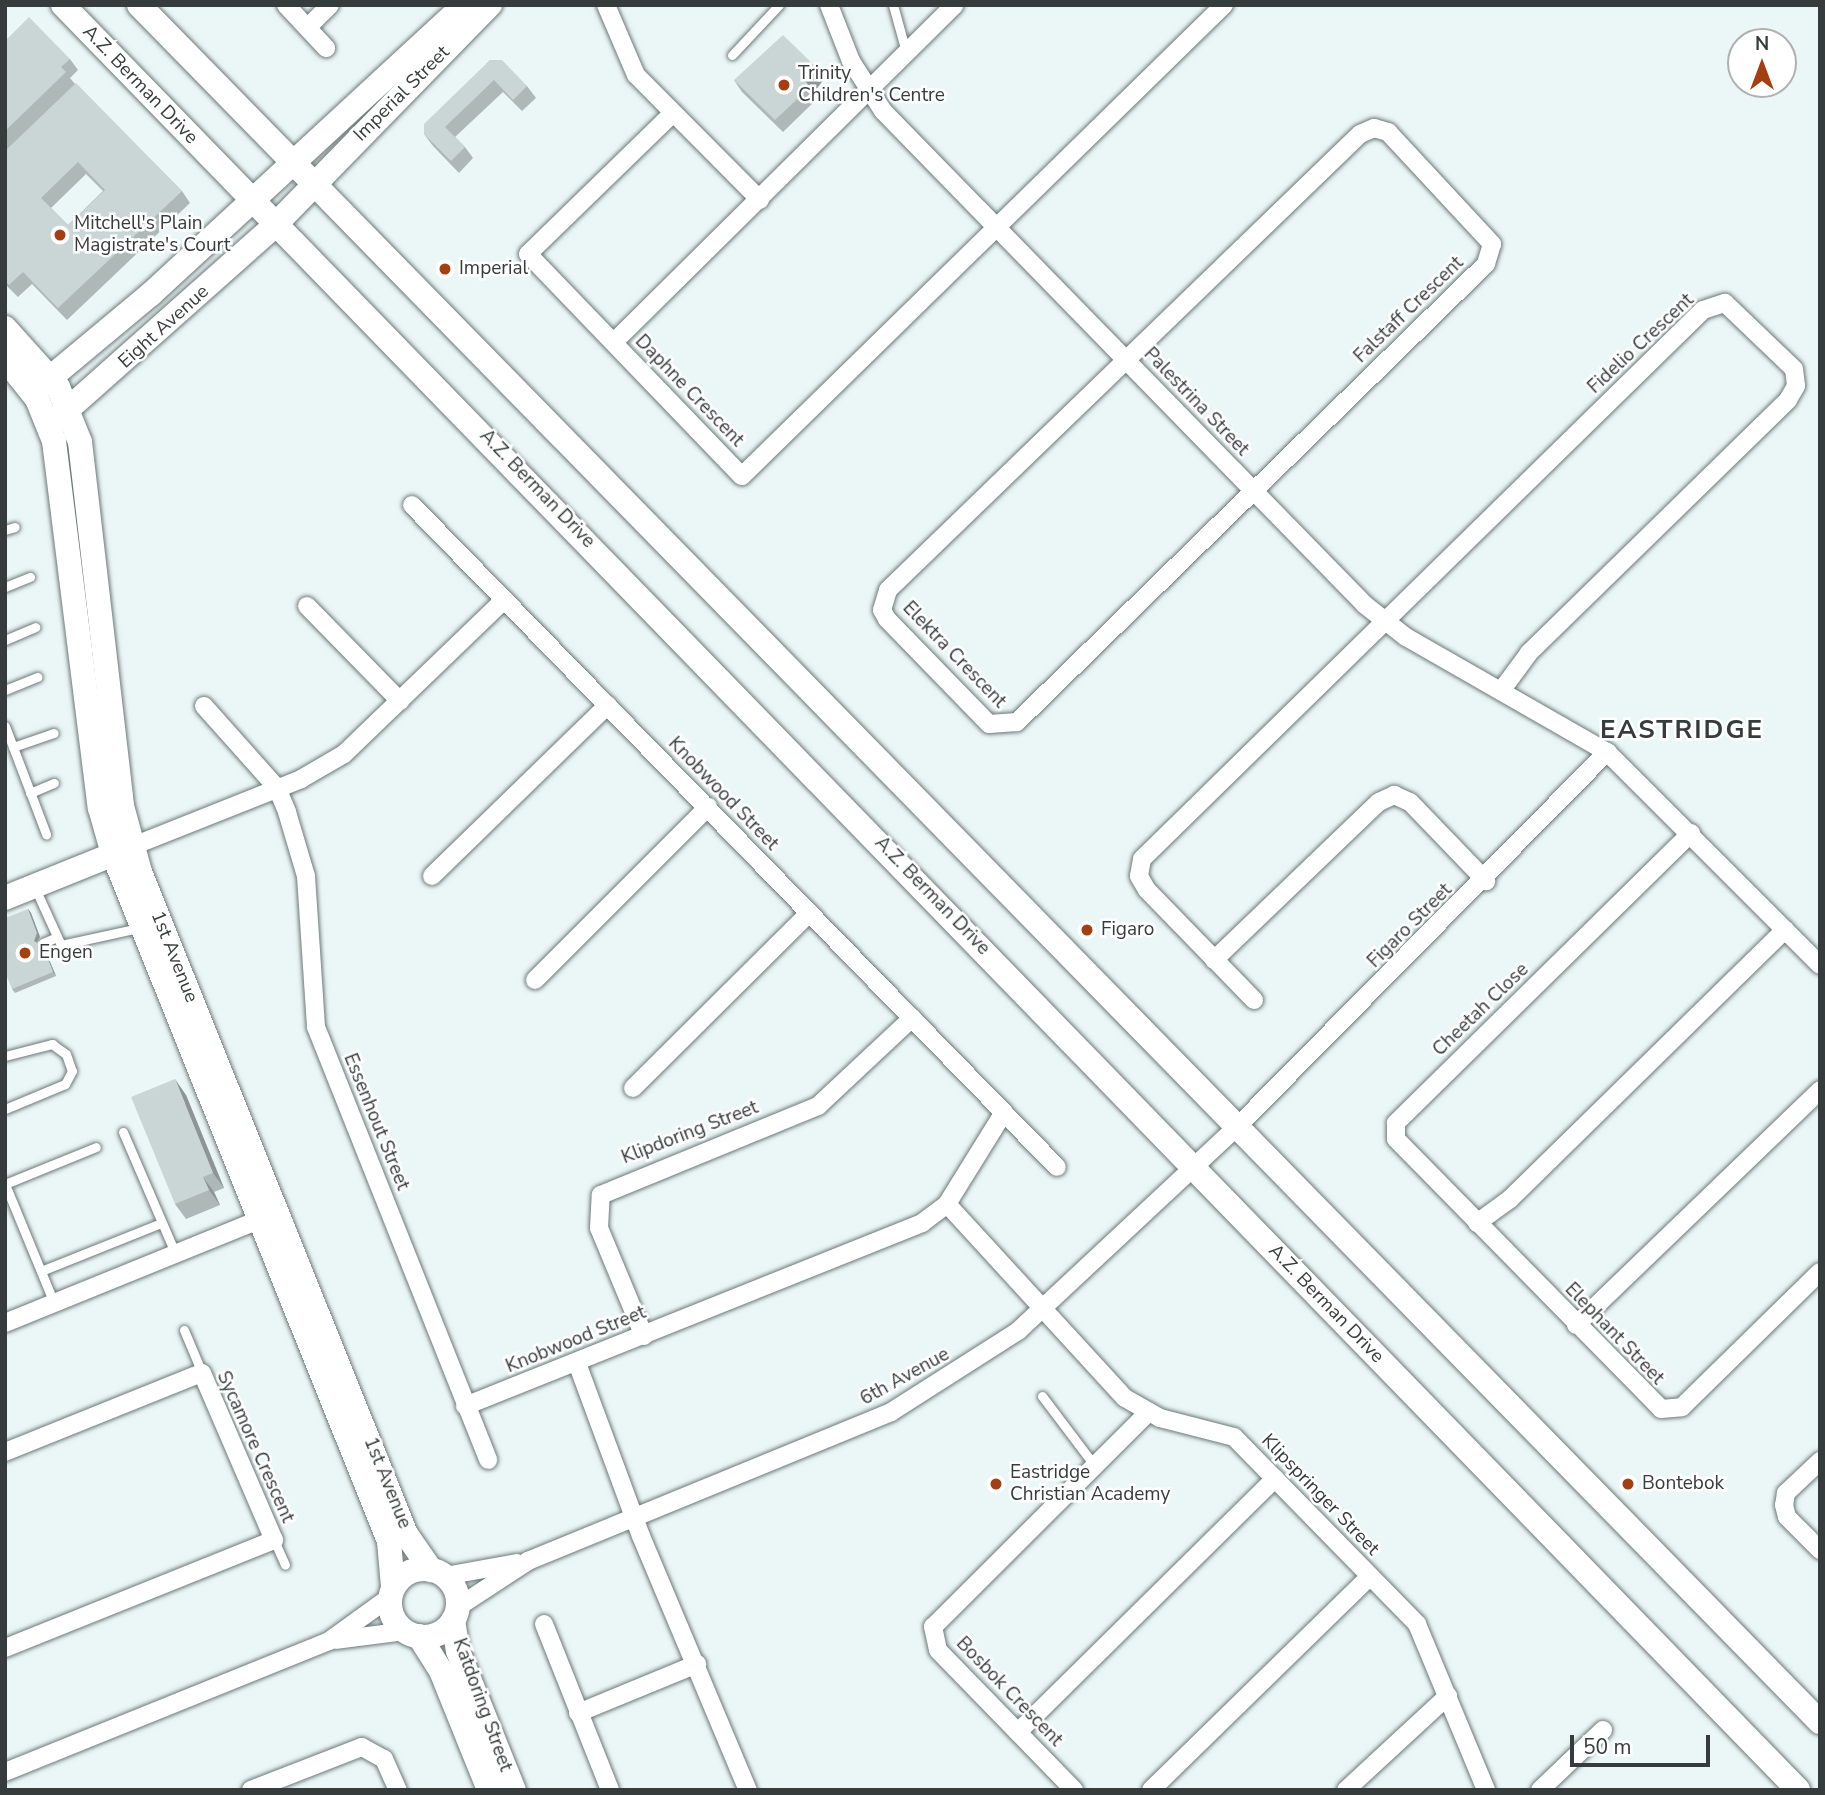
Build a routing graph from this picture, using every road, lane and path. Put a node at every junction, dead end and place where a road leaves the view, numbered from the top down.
1 (63, 5) edge
2 (139, 5) edge
3 (286, 5) edge
4 (330, 5) edge
5 (464, 5) edge
6 (490, 5) edge
7 (606, 5) edge
8 (779, 5) edge
9 (829, 5) edge
10 (893, 5) edge
11 (955, 5) edge
12 (1224, 5) edge
13 (308, 27) junction
14 (326, 48) dead end
15 (906, 52) junction
16 (732, 55) dead end
17 (867, 90) junction
18 (673, 113) junction
19 (293, 163) junction
20 (315, 184) junction
21 (760, 200) junction
22 (252, 201) junction
23 (275, 225) junction
24 (997, 228) junction
25 (5, 328) edge
26 (614, 342) junction
27 (5, 359) edge
28 (1124, 359) junction
29 (42, 385) junction
30 (59, 417) junction
31 (1254, 492) junction
32 (412, 505) dead end
33 (30, 577) dead end
34 (5, 587) edge
35 (504, 600) junction
36 (307, 606) dead end
37 (1385, 621) junction
38 (35, 627) dead end
39 (5, 640) edge
40 (38, 677) dead end
41 (5, 690) edge
42 (1501, 691) junction
43 (400, 701) junction
44 (608, 705) junction
45 (204, 706) dead end
46 (5, 726) edge
47 (54, 733) dead end
48 (13, 747) junction
49 (1607, 751) junction
50 (54, 783) dead end
51 (277, 788) junction
52 (30, 793) junction
53 (708, 807) junction
54 (1691, 833) junction
55 (46, 835) dead end
56 (123, 850) junction
57 (432, 876) dead end
58 (1486, 881) junction
59 (33, 886) junction
60 (5, 898) edge
61 (809, 913) junction
62 (141, 928) junction
63 (1785, 930) junction
64 (55, 938) junction
65 (43, 943) edge
66 (1214, 960) junction
67 (1820, 965) edge
68 (535, 980) dead end
69 (1254, 1000) dead end
70 (912, 1018) junction
71 (5, 1056) edge
72 (633, 1088) dead end
73 (1820, 1090) edge
74 (5, 1109) edge
75 (1004, 1112) junction
76 (1237, 1126) junction
77 (124, 1132) dead end
78 (96, 1147) dead end
79 (1056, 1167) dead end
80 (1195, 1167) junction
81 (947, 1204) junction
82 (269, 1216) junction
83 (162, 1223) junction
84 (1477, 1223) junction
85 (176, 1255) junction
86 (41, 1271) junction
87 (1820, 1272) edge
88 (54, 1303) junction
89 (1046, 1309) junction
90 (5, 1323) edge
91 (1576, 1325) junction
92 (184, 1330) dead end
93 (643, 1336) junction
94 (577, 1363) junction
95 (202, 1373) junction
96 (1042, 1396) dead end
97 (465, 1406) junction
98 (1149, 1412) junction
99 (5, 1452) edge
100 (488, 1460) dead end
101 (1820, 1461) edge
102 (1095, 1466) junction
103 (1275, 1479) junction
104 (636, 1516) junction
105 (274, 1540) junction
106 (1820, 1550) edge
107 (528, 1561) junction
108 (285, 1565) dead end
109 (438, 1573) junction
110 (1370, 1576) junction
111 (392, 1592) junction
112 (456, 1614) junction
113 (544, 1624) dead end
114 (412, 1634) junction
115 (329, 1641) junction
116 (5, 1648) edge
117 (697, 1664) junction
118 (1448, 1696) junction
119 (578, 1713) junction
120 (1820, 1722) edge
121 (1603, 1730) dead end
122 (1018, 1732) junction
123 (5, 1772) edge
124 (251, 1790) edge
125 (398, 1790) edge
126 (489, 1790) edge
127 (514, 1790) edge
128 (610, 1790) edge
129 (748, 1790) edge
130 (1074, 1790) edge
131 (1151, 1790) edge
132 (1346, 1790) edge
133 (1486, 1790) edge
134 (1540, 1790) edge
135 (1798, 1790) edge

1 - 22 main road, A.Z. Berman Drive
2 - 19 main road
3 - 13 street
4 - 13 street
5 - 19 main road, Imperial Street
6 - 20 main road, Imperial Street
7 - 18 street
8 - 16 lane
9 - 17 street, Palestrina Street
10 - 15 lane
11 - 15 street
12 - 24 street
13 - 14 street
15 - 17 street
17 - 21 street
17 - 24 street, Palestrina Street
18 - 21 street
18 - 26 street, Daphne Crescent
19 - 20 main road
19 - 22 main road, Imperial Street
20 - 23 main road, Imperial Street
20 - 76 main road
21 - 26 street
22 - 23 main road, A.Z. Berman Drive
22 - 29 main road, Eight Avenue
23 - 30 main road, Eight Avenue
23 - 80 main road, A.Z. Berman Drive
24 - 26 street, Daphne Crescent
24 - 28 street, Palestrina Street
25 - 29 main road, 1st Avenue
27 - 29 main road, 1st Avenue
28 - 31 street, Palestrina Street
28 - 31 street, Falstaff Crescent
28 - 31 street, Elektra Crescent
29 - 30 main road, 1st Avenue
30 - 56 main road, 1st Avenue
31 - 37 street, Palestrina Street
32 - 35 street, Knobwood Street
33 - 34 lane
35 - 43 street
35 - 44 street, Knobwood Street
36 - 43 street
37 - 42 street, Palestrina Street
37 - 42 street, Fidelio Crescent
37 - 66 street
38 - 39 lane
40 - 41 lane
42 - 49 street, Palestrina Street
43 - 51 street
44 - 53 street, Knobwood Street
44 - 57 street
45 - 51 street
46 - 48 lane
47 - 48 lane
48 - 52 lane
49 - 54 street, Palestrina Street
49 - 58 street, Figaro Street
50 - 52 lane
51 - 56 street
51 - 97 street, Essenhout Street
52 - 55 lane
53 - 61 street, Knobwood Street
53 - 68 street
54 - 63 street, Palestrina Street
54 - 84 street, Cheetah Close
56 - 59 main road
56 - 62 main road, 1st Avenue
56 - 82 main road, 1st Avenue
58 - 66 street
58 - 76 street, Figaro Street
59 - 60 main road
59 - 64 lane
61 - 70 street, Knobwood Street
61 - 72 street
62 - 64 lane
62 - 82 main road, 1st Avenue
63 - 67 street, Palestrina Street
63 - 84 street
64 - 65 lane
66 - 69 street
70 - 75 street, Knobwood Street
70 - 93 street, Klipdoring Street
71 - 74 lane
73 - 91 street
75 - 79 street, Knobwood Street
75 - 81 street, Knobwood Street
76 - 80 street, 6th Avenue
76 - 120 main road
77 - 83 lane
78 - 86 lane
80 - 89 street, 6th Avenue
80 - 135 main road, A.Z. Berman Drive
81 - 89 street, Klipspringer Street
81 - 93 street, Knobwood Street
82 - 85 street
82 - 109 main road, 1st Avenue
82 - 111 main road, 1st Avenue
83 - 85 lane
83 - 86 lane
84 - 91 street, Elephant Street
85 - 88 street
86 - 88 lane
87 - 91 street, Elephant Street
88 - 90 street
89 - 98 street, Klipspringer Street
89 - 104 street, 6th Avenue
92 - 95 lane
93 - 94 street, Knobwood Street
94 - 97 street, Knobwood Street
94 - 104 street
95 - 99 street, Sycamore Crescent
95 - 105 street, Sycamore Crescent
96 - 102 lane
97 - 100 street, Essenhout Street
98 - 102 street, Bosbok Crescent
98 - 103 street, Klipspringer Street
101 - 106 street
102 - 122 street, Bosbok Crescent
103 - 110 street, Klipspringer Street
103 - 122 street
104 - 107 street, 6th Avenue
104 - 117 street
105 - 108 lane
105 - 116 street, Sycamore Crescent
107 - 109 street, 6th Avenue
107 - 112 street, 6th Avenue
109 - 111 main road
109 - 112 main road
110 - 118 street, Klipspringer Street
110 - 131 street
111 - 114 main road
111 - 115 street
112 - 114 main road
112 - 127 main road, Katdoring Street
113 - 119 street
114 - 115 street
114 - 126 main road, Katdoring Street
115 - 123 street
117 - 119 street
117 - 129 street
118 - 132 street
118 - 133 street, Klipspringer Street
119 - 128 street
121 - 134 street
122 - 130 street, Bosbok Crescent
124 - 125 street

